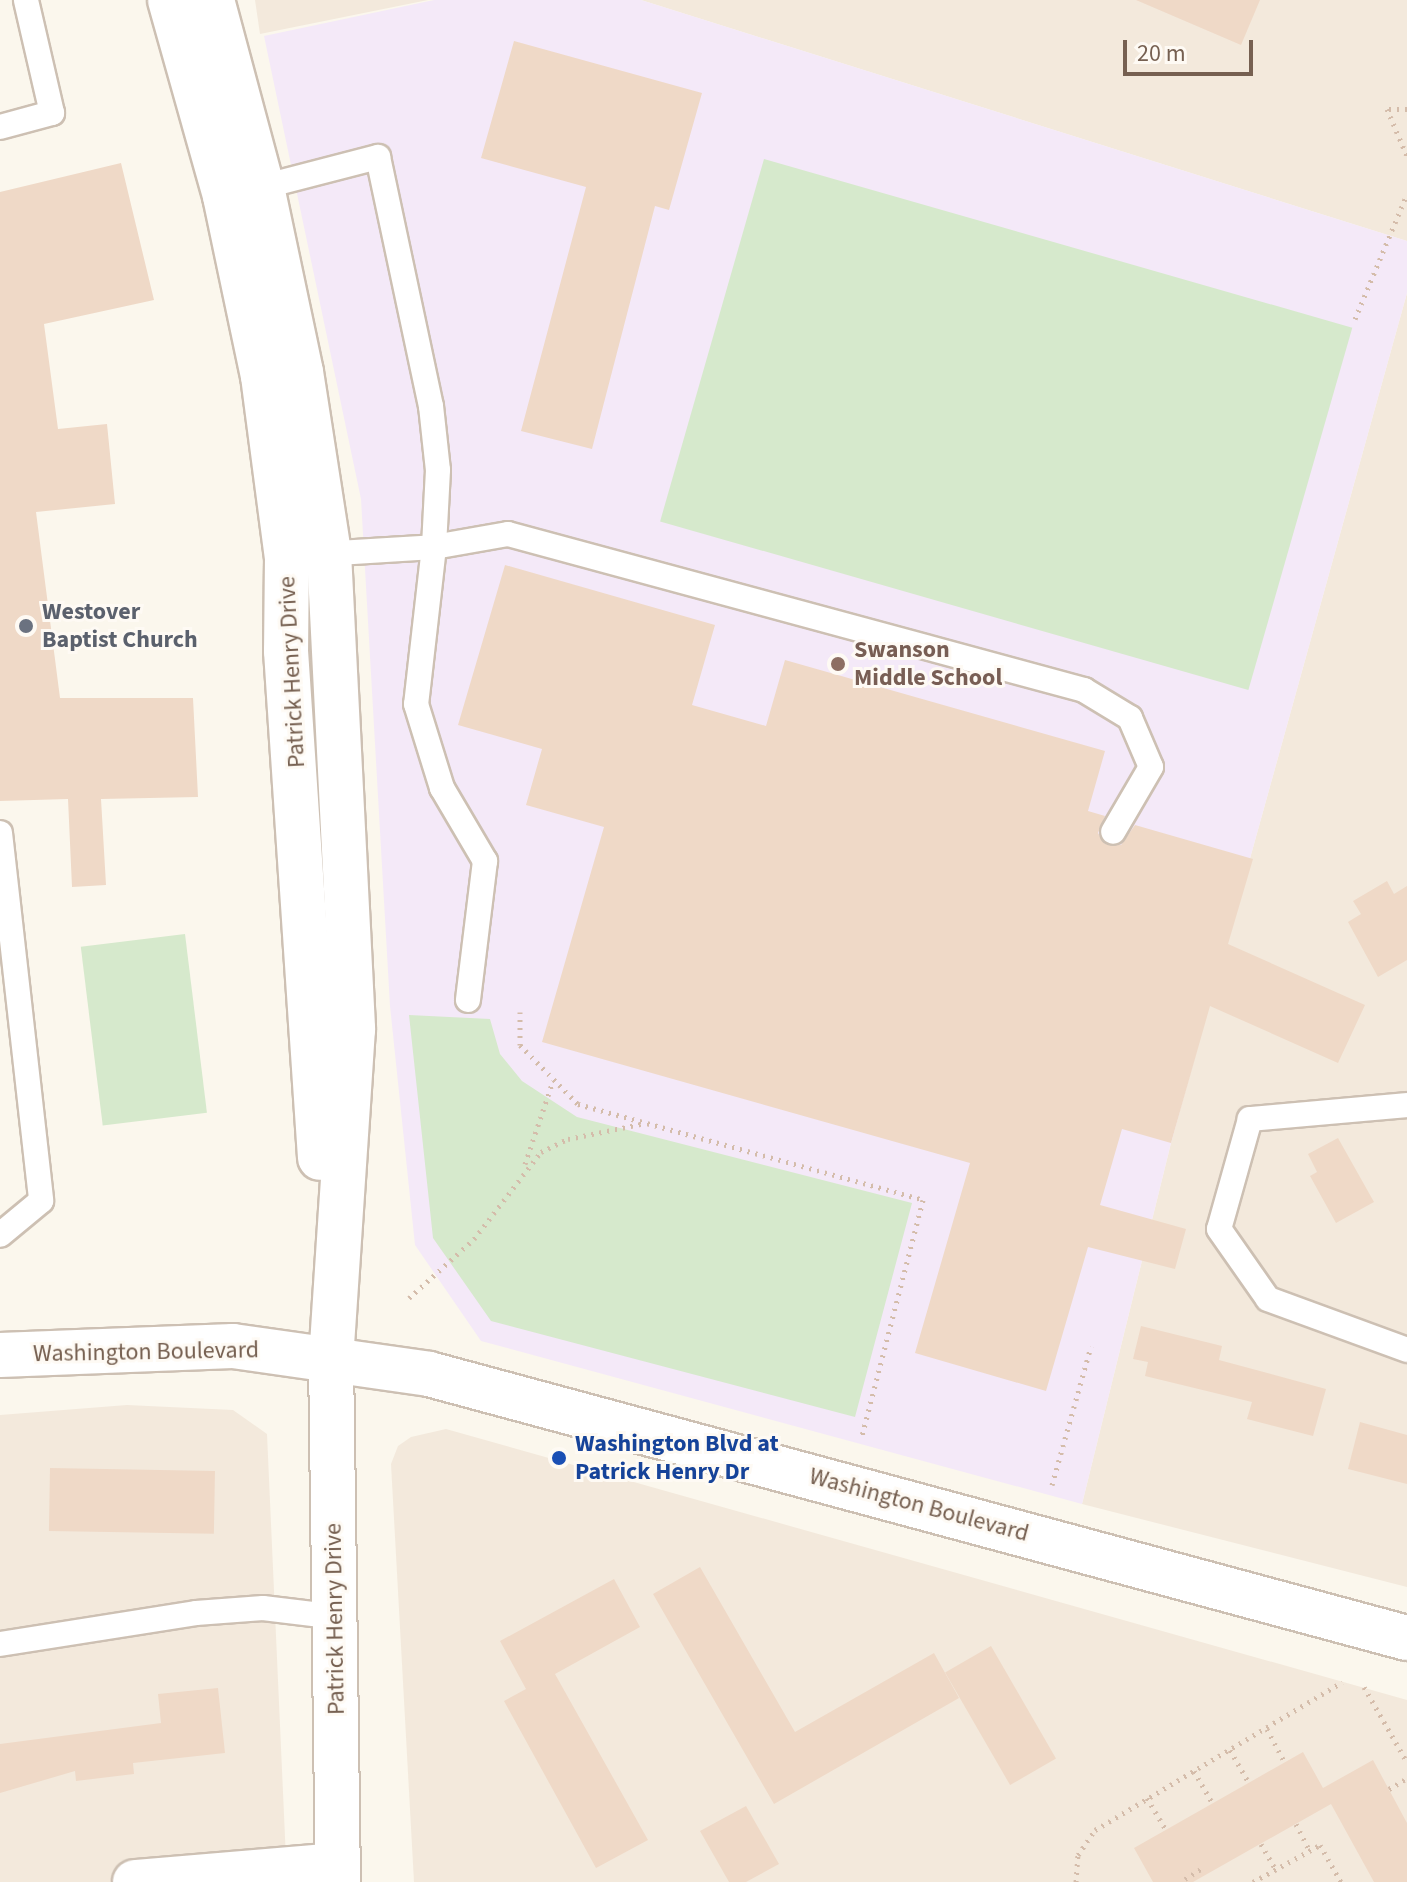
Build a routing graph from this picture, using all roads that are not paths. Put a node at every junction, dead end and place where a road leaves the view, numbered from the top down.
1 (26, 0) edge
2 (170, 0) edge
3 (212, 0) edge
4 (0, 127) edge
5 (262, 187) junction
6 (434, 547) junction
7 (308, 556) junction
8 (1113, 832) dead end
9 (0, 833) edge
10 (468, 1000) dead end
11 (1407, 1105) edge
12 (0, 1235) edge
13 (1407, 1350) edge
14 (0, 1355) edge
15 (331, 1356) junction
16 (337, 1617) junction
17 (1407, 1638) edge
18 (0, 1644) edge
19 (337, 1874) edge
20 (135, 1882) edge

1 - 4 lane
2 - 7 street, Patrick Henry Drive
3 - 5 street, Patrick Henry Drive
5 - 6 lane
5 - 7 street, Patrick Henry Drive
6 - 7 lane
6 - 8 lane
6 - 10 lane
7 - 15 street, Patrick Henry Drive
9 - 12 lane
11 - 13 lane
14 - 15 street, Washington Boulevard
15 - 16 street, Patrick Henry Drive
15 - 17 street, Washington Boulevard
16 - 18 lane
16 - 19 street, Patrick Henry Drive
19 - 20 street

